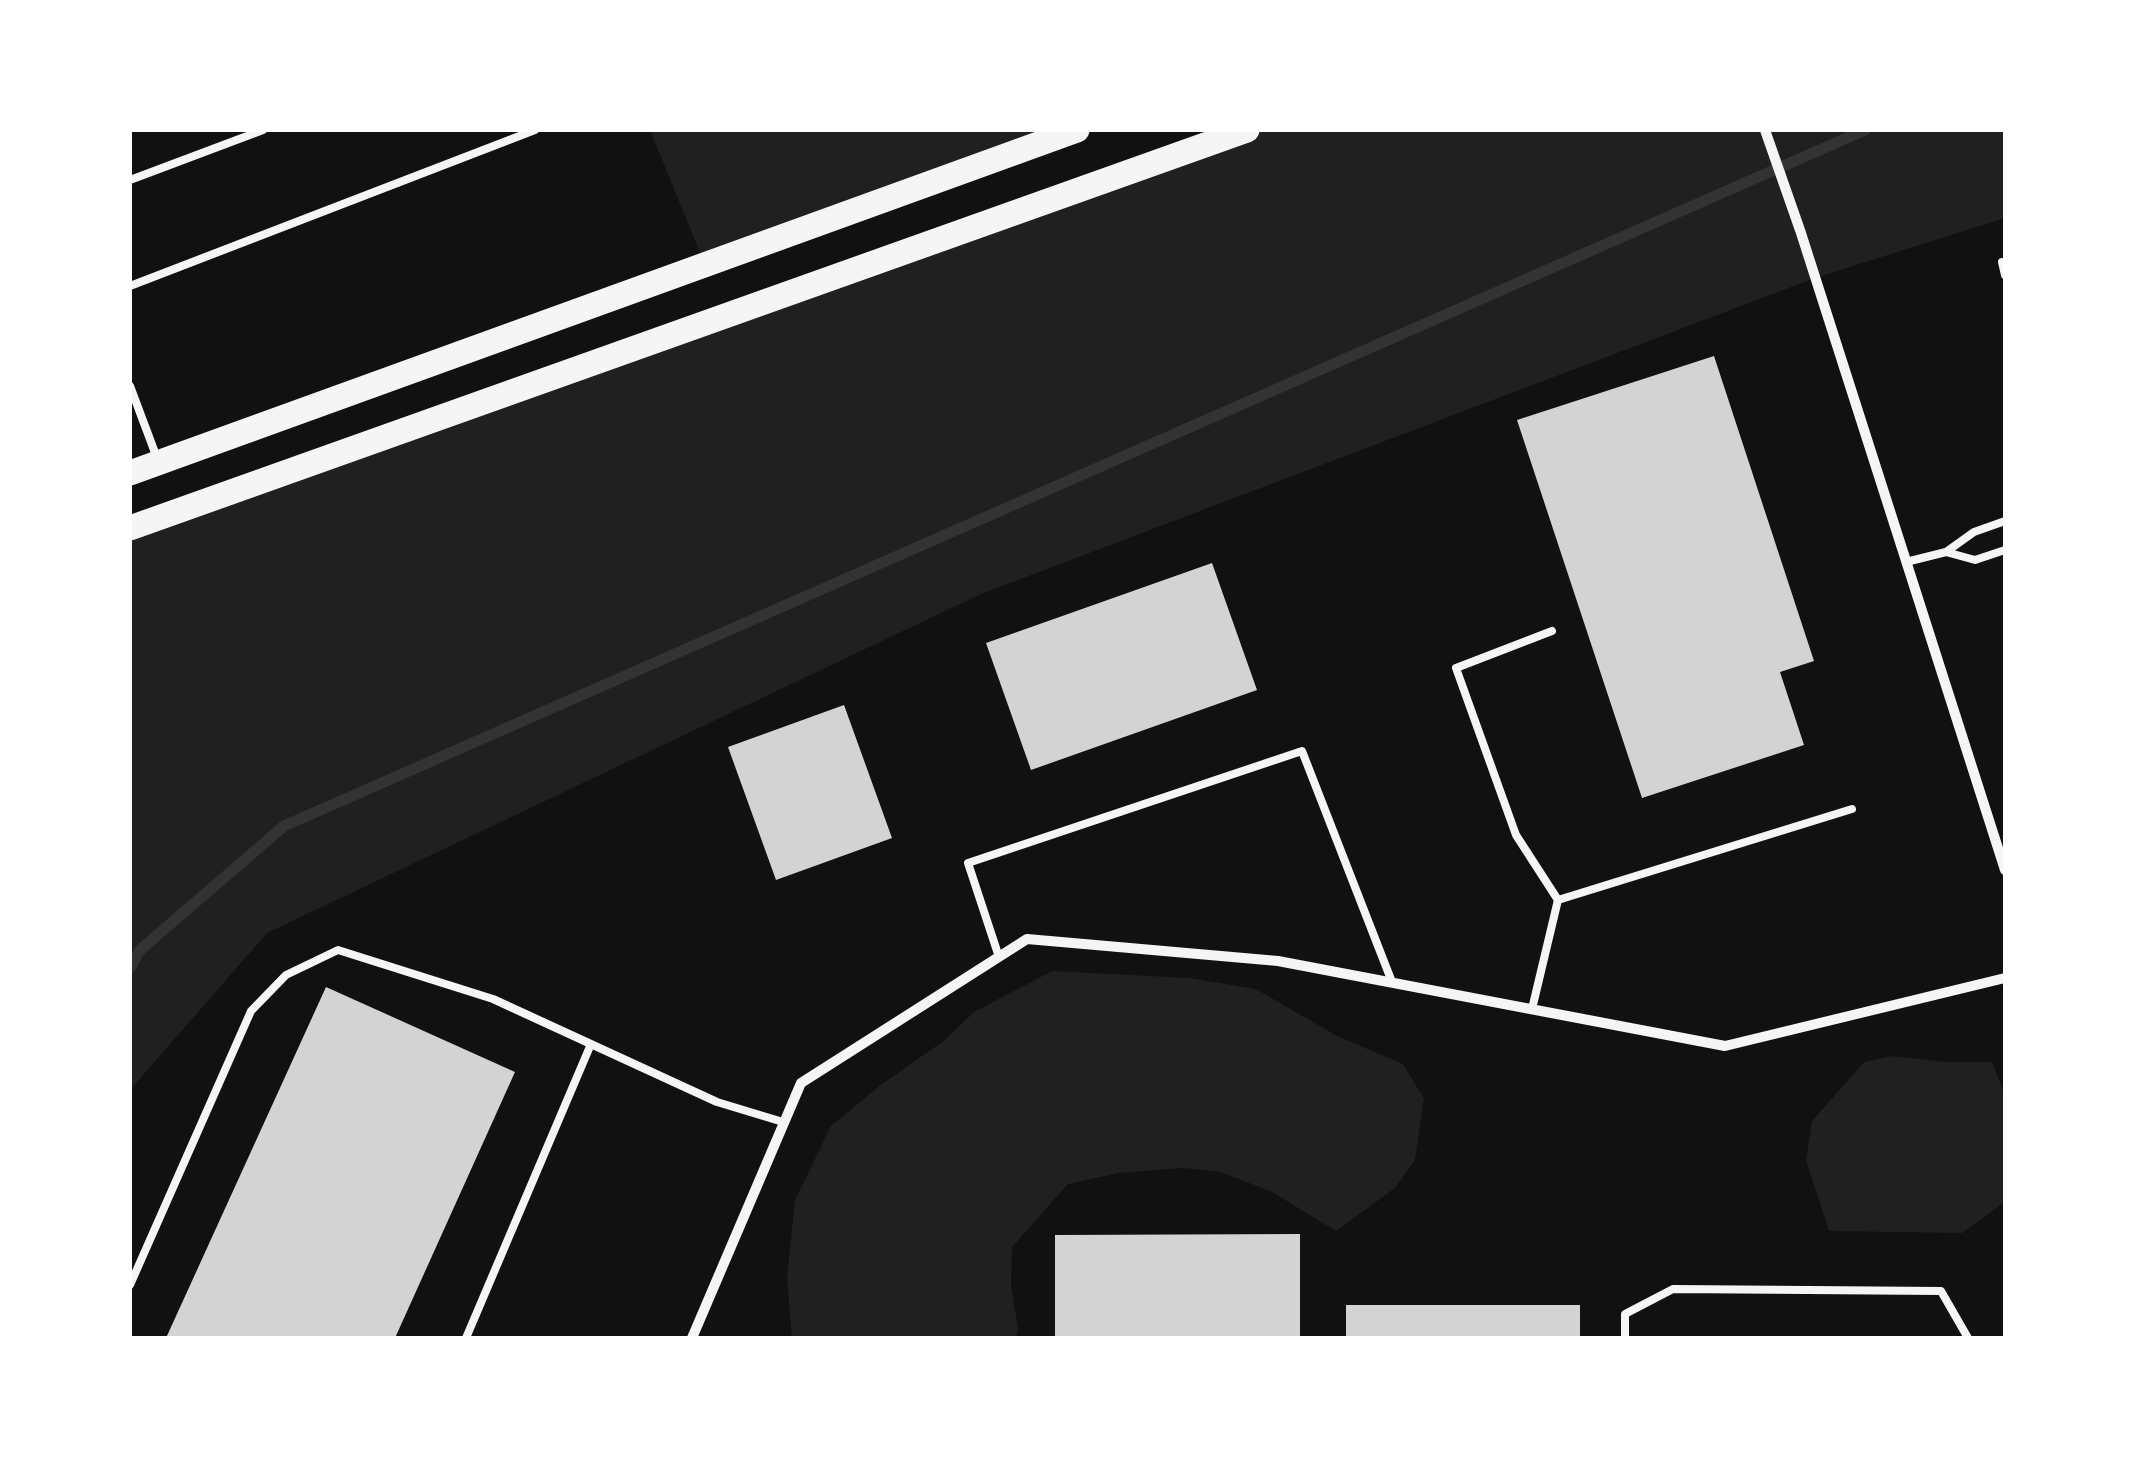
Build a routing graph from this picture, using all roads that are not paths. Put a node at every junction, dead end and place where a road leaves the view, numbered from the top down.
1 (263, 130) edge
2 (535, 130) edge
3 (1077, 130) edge
4 (1247, 130) edge
5 (1765, 130) edge
6 (130, 180) edge
7 (2002, 262) dead end
8 (2005, 275) edge
9 (130, 286) edge
10 (130, 386) edge
11 (158, 462) junction
12 (130, 472) edge
13 (2005, 521) edge
14 (130, 528) edge
15 (2005, 550) edge
16 (1946, 552) junction
17 (1906, 562) junction
18 (1552, 631) dead end
19 (1852, 810) dead end
20 (2005, 870) edge
21 (1558, 900) junction
22 (999, 957) junction
23 (2005, 978) edge
24 (1392, 982) junction
25 (1532, 1009) junction
26 (591, 1044) junction
27 (784, 1122) junction
28 (130, 1285) edge
29 (466, 1338) edge
30 (692, 1338) edge
31 (1625, 1338) edge
32 (1968, 1338) edge

1 - 6 lane
2 - 9 lane
3 - 11 main road
4 - 14 main road
5 - 17 street
7 - 8 lane
10 - 11 lane
11 - 12 main road
13 - 16 lane
15 - 16 lane
16 - 17 lane
17 - 20 street
18 - 21 lane
19 - 21 lane
21 - 25 lane
22 - 24 street
22 - 24 lane
22 - 27 street
23 - 25 street
24 - 25 street
26 - 27 lane
26 - 28 lane
26 - 29 lane
27 - 30 street
31 - 32 lane

